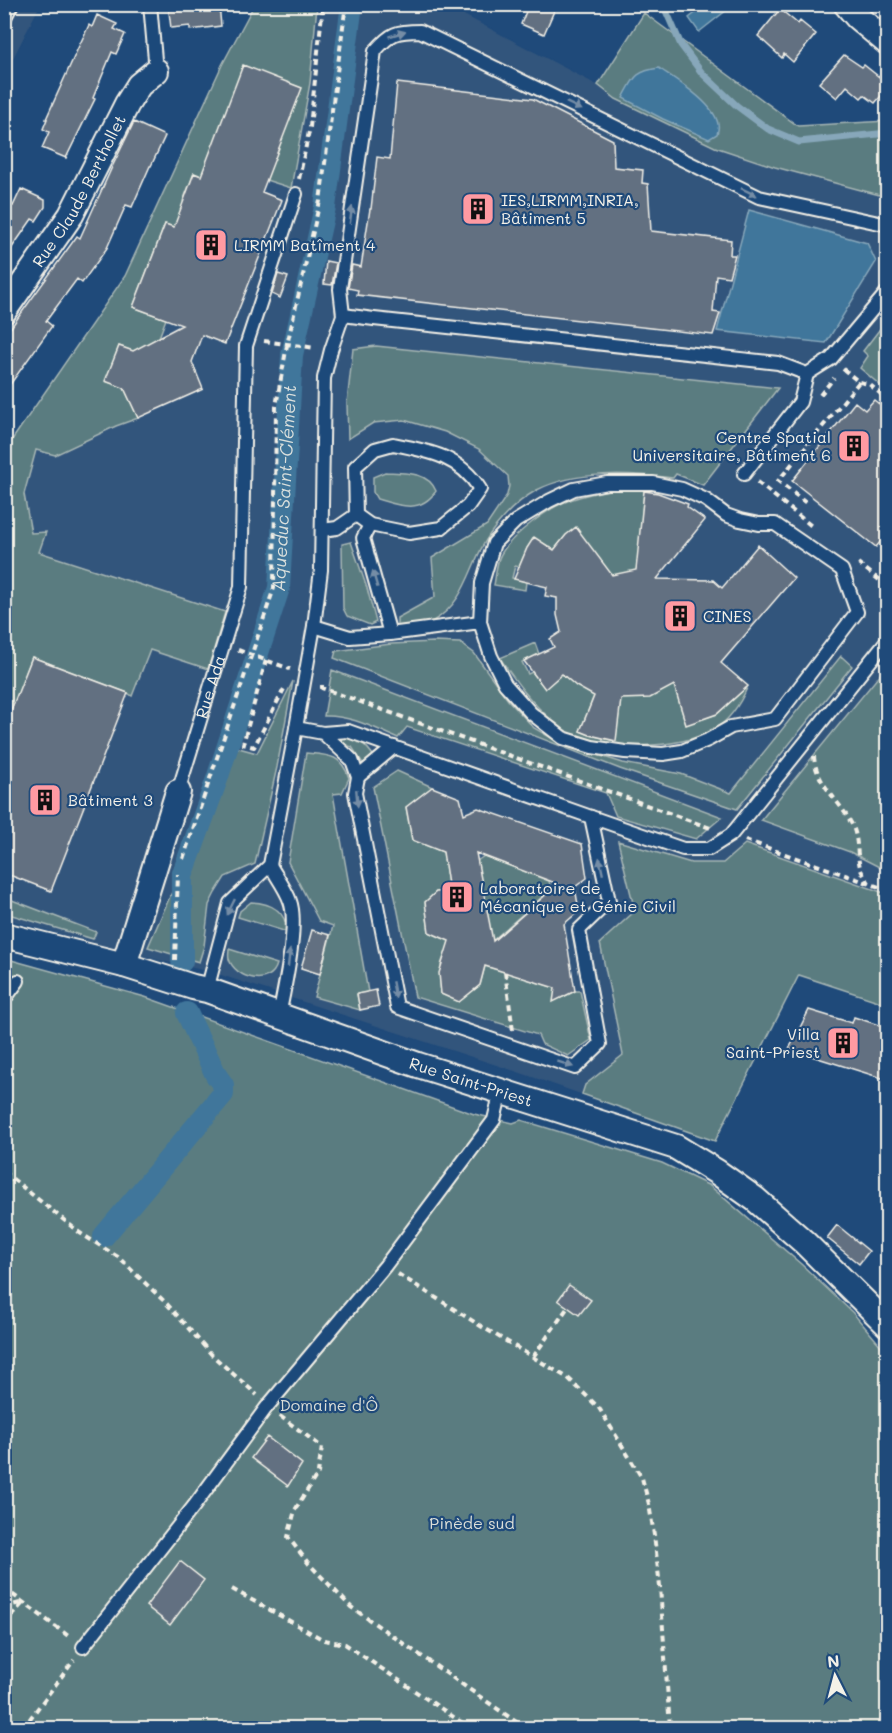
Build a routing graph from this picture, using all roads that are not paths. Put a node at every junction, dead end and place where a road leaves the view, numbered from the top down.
1 (12, 4) edge
2 (150, 4) edge
3 (846, 4) edge
4 (4, 19) edge
5 (888, 43) edge
6 (156, 71) joint
7 (296, 194) road end
8 (888, 225) edge
9 (888, 291) edge
10 (4, 311) edge
11 (343, 315) junction
12 (807, 374) junction
13 (749, 477) road end
14 (356, 514) junction
15 (370, 525) junction
16 (322, 530) junction
17 (480, 622) junction
18 (314, 626) junction
19 (390, 634) junction
20 (888, 639) edge
21 (296, 728) junction
22 (323, 733) junction
23 (394, 747) junction
24 (358, 777) junction
25 (178, 792) joint
26 (591, 817) junction
27 (270, 865) junction
28 (4, 935) edge
29 (124, 965) junction
30 (18, 981) dead end
31 (207, 990) junction
32 (4, 1000) edge
33 (279, 1016) junction
34 (501, 1091) junction
35 (887, 1325) edge
36 (83, 1647) road end

1 - 4 lane
2 - 6 lane
3 - 5 street
6 - 10 street, Rue Claude Berthollet
7 - 25 lane, Rue Ada
11 -> 8 lane
9 - 12 lane
11 - 12 lane
11 - 16 lane
12 - 13 lane
14 - 15 lane
14 - 15 lane
14 - 16 lane
19 -> 15 lane
16 - 18 lane
17 - 17 lane
17 - 19 lane
18 - 19 lane
18 - 21 lane
20 - 26 lane
21 - 22 lane
21 - 27 lane
22 - 23 lane
22 - 24 lane
23 - 24 lane
23 - 26 lane
24 -> 26 lane
25 - 29 street, Rue Ada
27 -> 31 lane
33 -> 27 lane
28 - 29 street, Rue Saint-Priest
29 - 31 street, Rue Saint-Priest
30 - 32 lane
31 - 33 street, Rue Saint-Priest
33 - 34 street, Rue Saint-Priest
34 - 35 street, Rue Saint-Priest
34 - 36 lane

